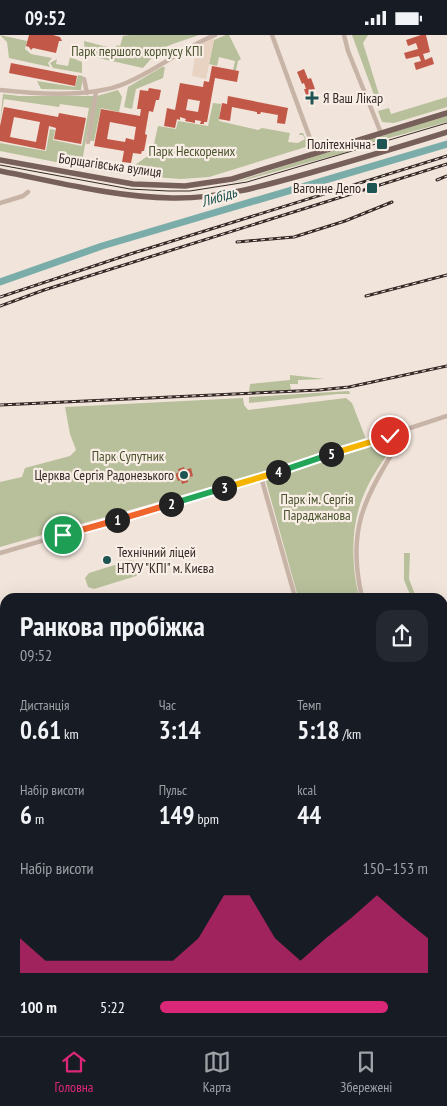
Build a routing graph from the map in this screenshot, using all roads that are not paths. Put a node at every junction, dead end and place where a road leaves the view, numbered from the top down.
1 (215, 35) edge
2 (272, 35) edge
3 (344, 35) edge
4 (84, 79) dead end
5 (0, 90) edge
6 (96, 92) junction
7 (87, 93) junction
8 (447, 113) edge
9 (447, 131) edge
10 (381, 133) junction
11 (88, 142) dead end
12 (315, 152) junction
13 (0, 160) edge
14 (0, 171) edge
15 (28, 192) dead end
16 (0, 203) edge
17 (447, 416) edge
18 (414, 428) junction
19 (401, 431) junction
20 (408, 436) junction
21 (385, 437) junction
22 (398, 441) junction
23 (261, 477) junction
24 (0, 553) edge
25 (294, 593) edge
26 (361, 593) edge

1 - 6 street
2 - 12 street
3 - 10 street
4 - 7 street
5 - 7 street
6 - 7 street
6 - 11 street
8 - 10 main road, Борщагівська вулиця
9 - 14 main road, Борщагівська вулиця
10 - 12 main road, Борщагівська вулиця
12 - 13 main road, Борщагівська вулиця
15 - 16 street
17 - 18 street
18 - 19 street
18 - 20 street
19 - 20 street
19 - 21 street
19 - 22 street
20 - 22 street
21 - 22 street
21 - 23 street
22 - 26 street
23 - 24 street
23 - 25 street

